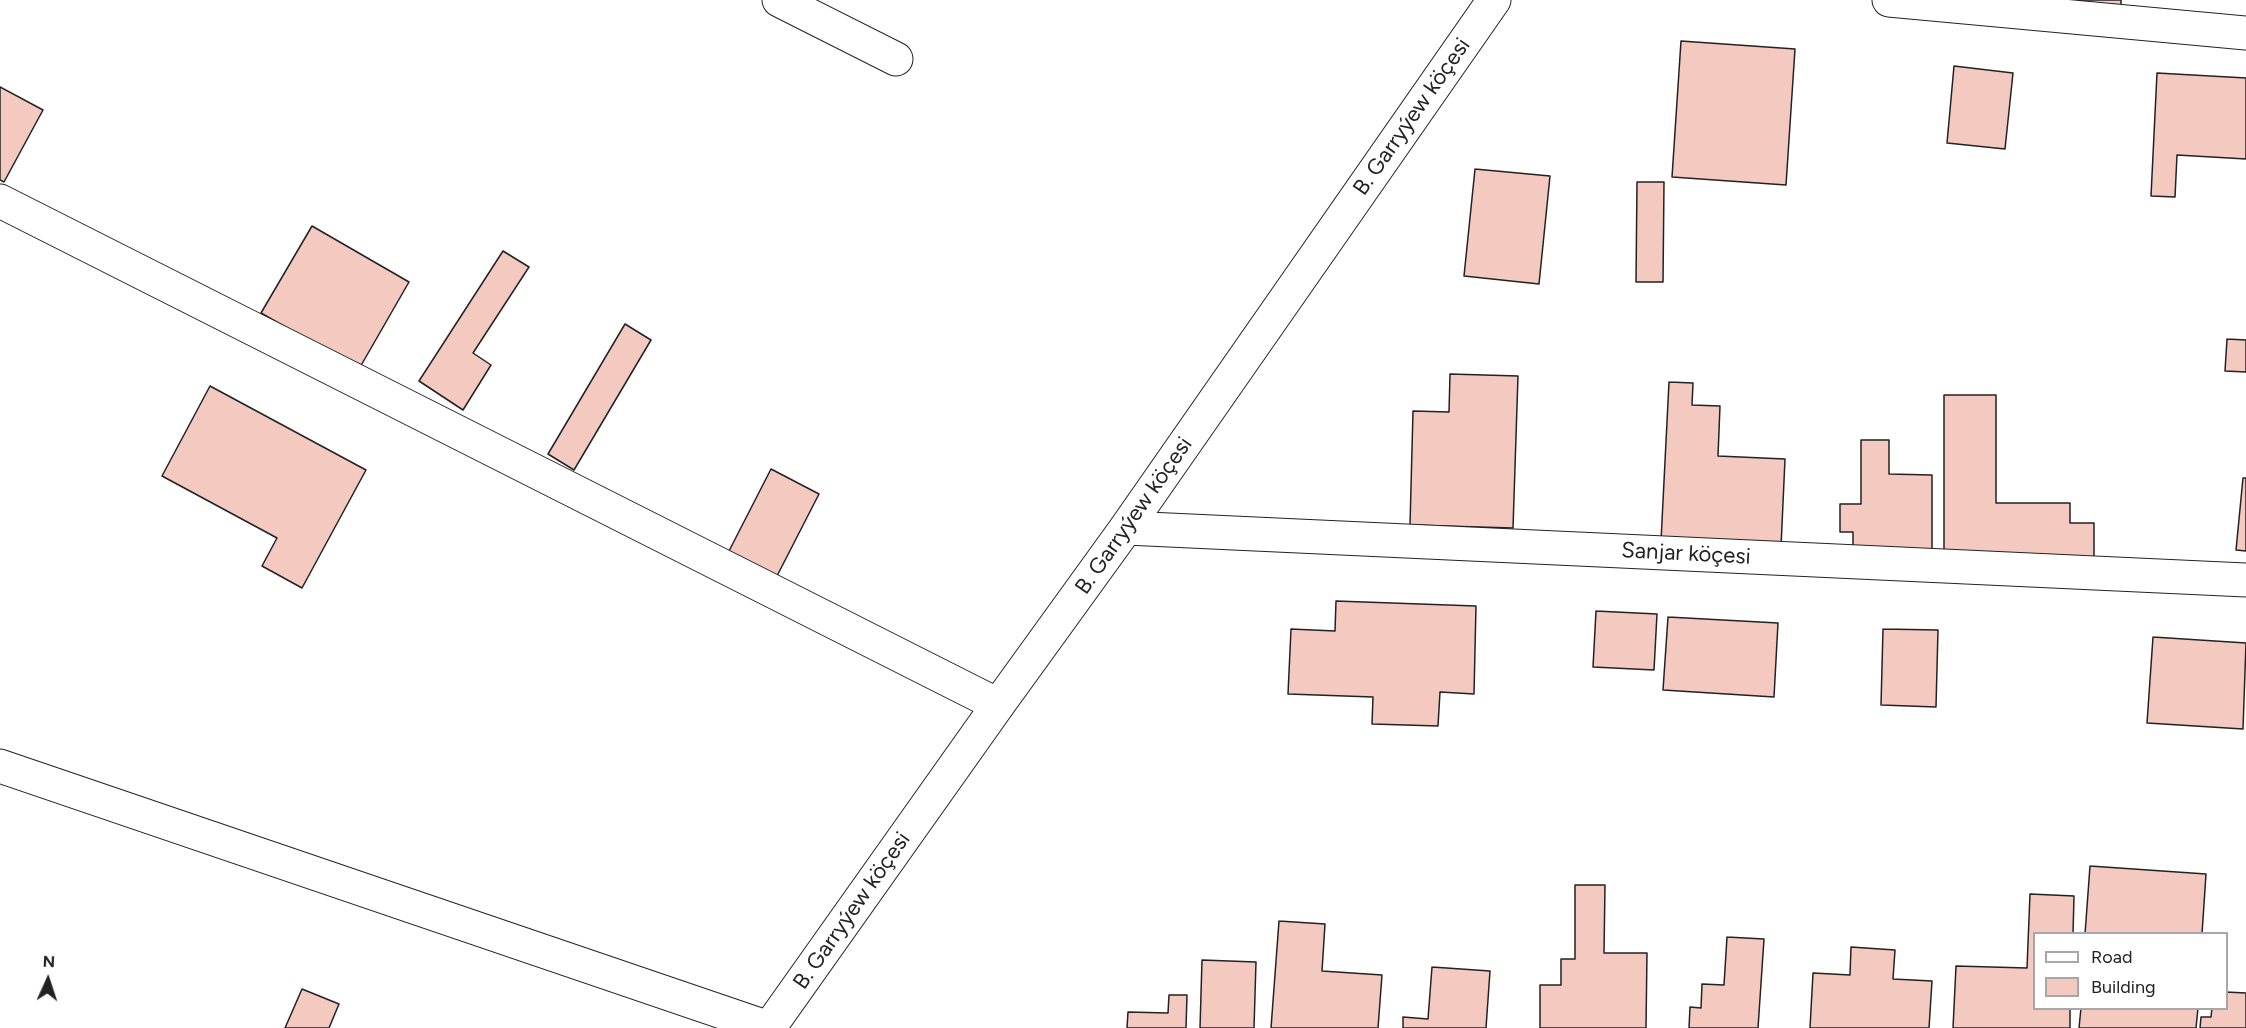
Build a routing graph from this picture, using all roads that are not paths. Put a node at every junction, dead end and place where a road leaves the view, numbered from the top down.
1 (779, 0) edge
2 (1494, 0) edge
3 (1888, 0) edge
4 (2246, 33) edge
5 (896, 59) dead end
6 (0, 201) edge
7 (1126, 528) junction
8 (2246, 580) edge
9 (998, 705) junction
10 (0, 766) edge
11 (769, 1028) edge

1 - 5 street
2 - 7 street, B. Garryýew köçesi
3 - 4 street
6 - 9 street
7 - 8 street, Sanjar köçesi
7 - 9 street, B. Garryýew köçesi
9 - 11 street, B. Garryýew köçesi
10 - 11 street

